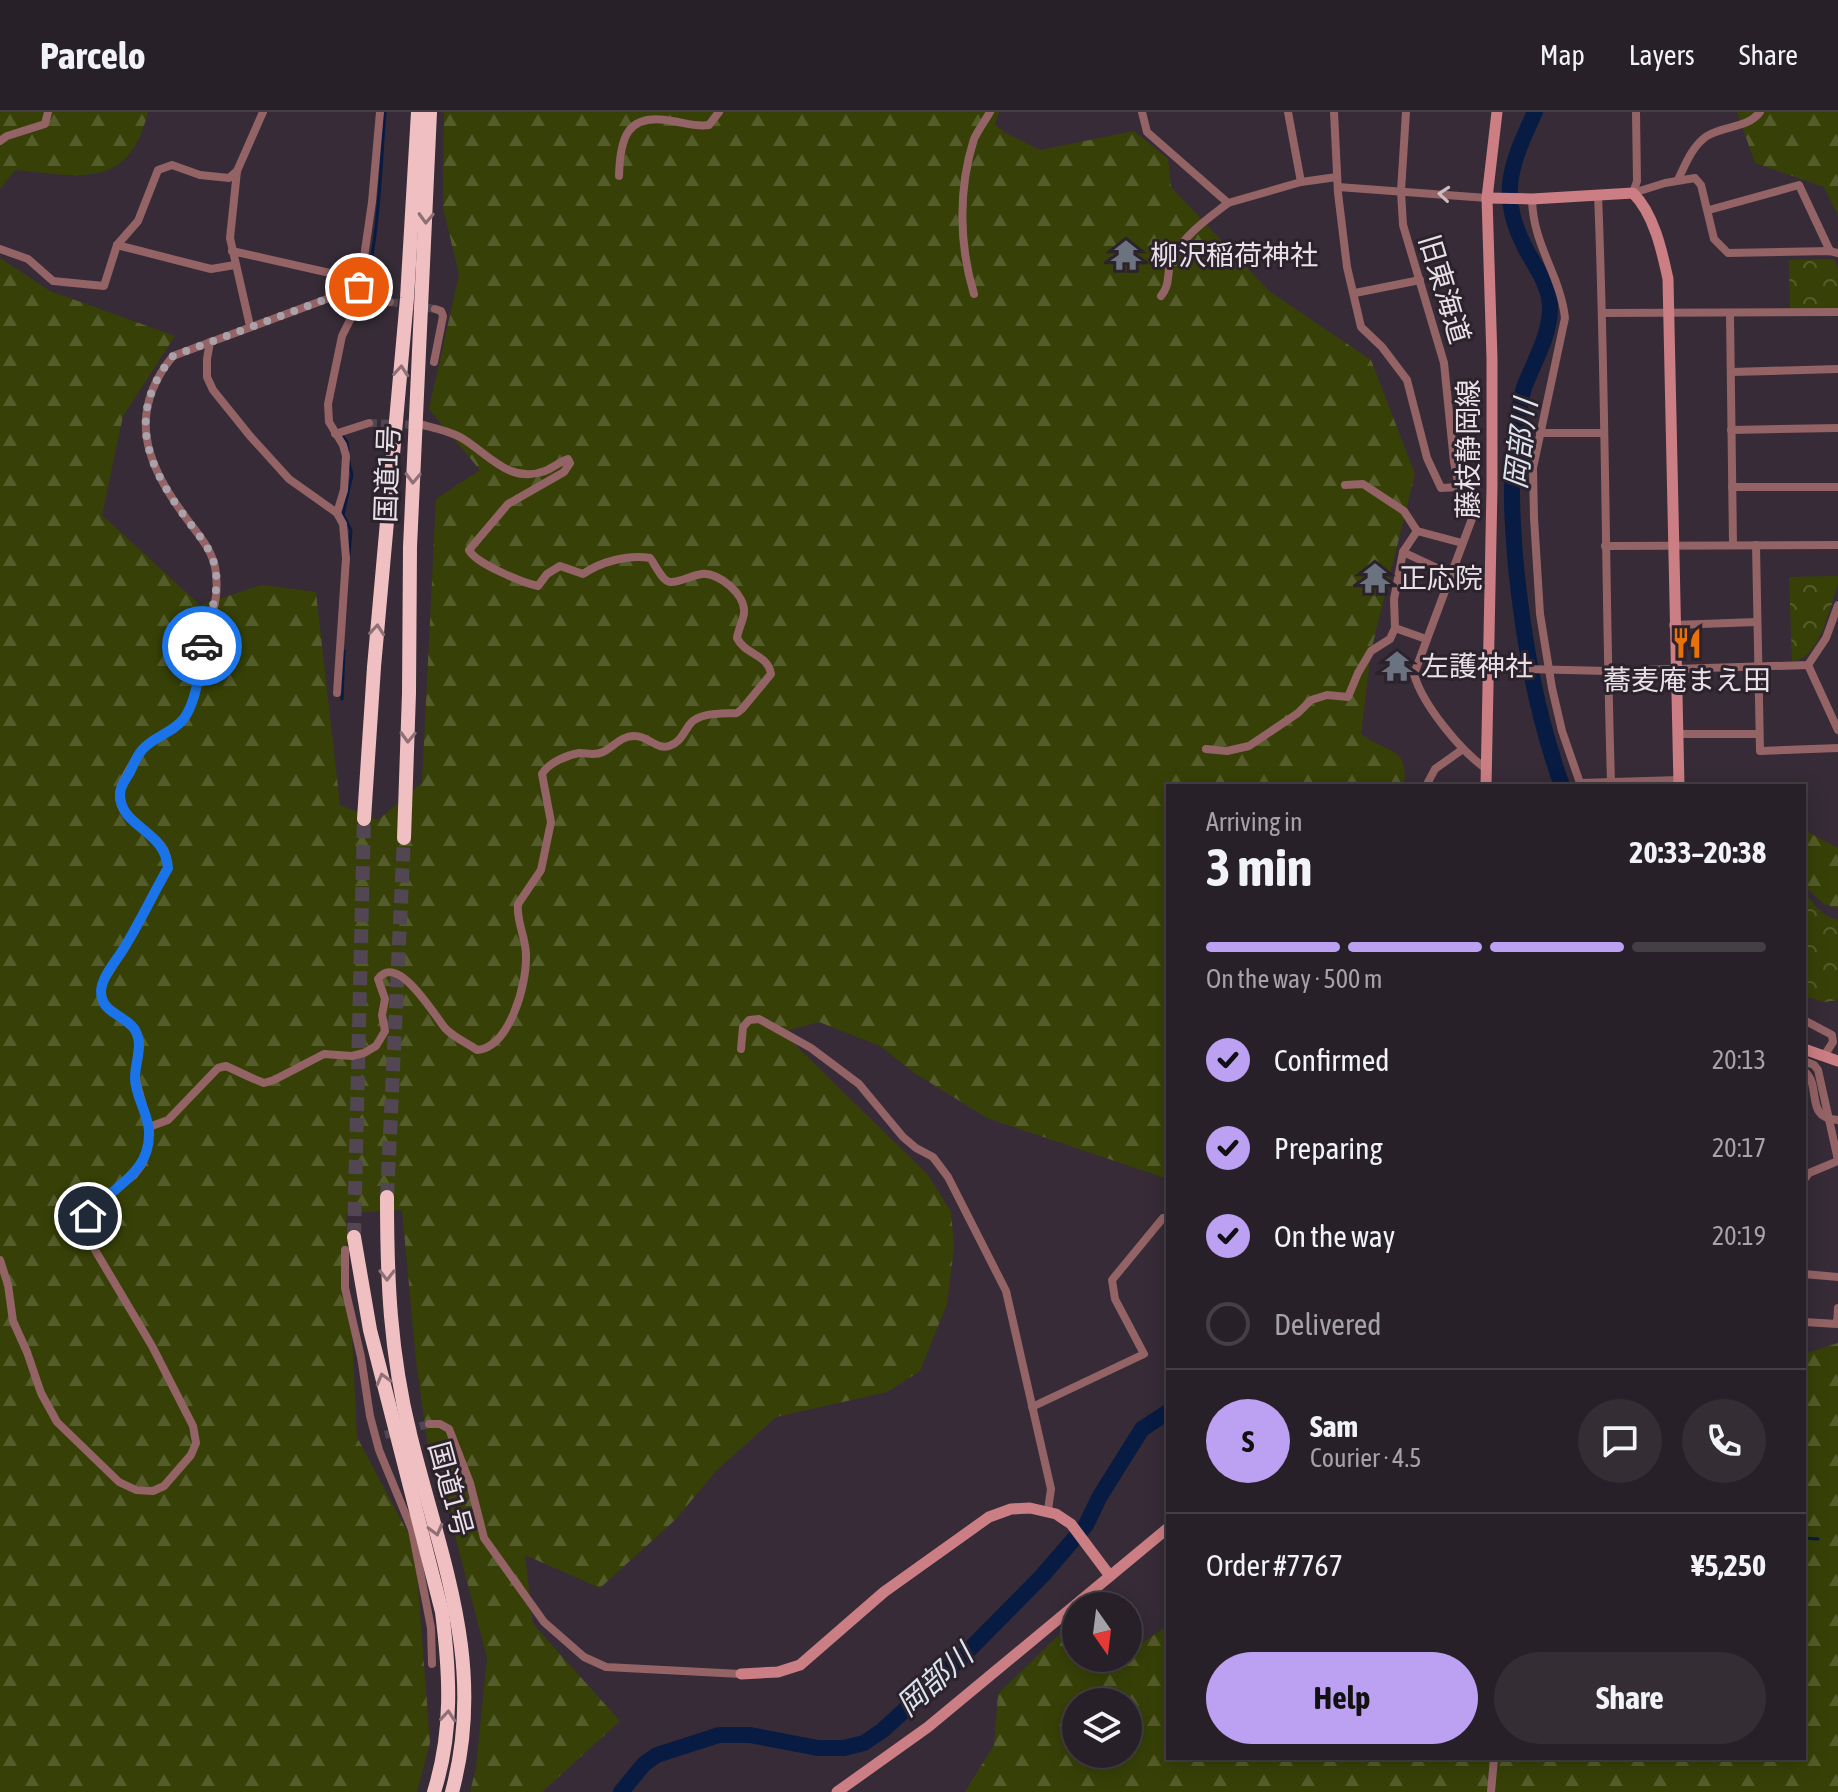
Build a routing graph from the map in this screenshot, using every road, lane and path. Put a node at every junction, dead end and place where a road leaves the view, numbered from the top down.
1 (48, 112) edge
2 (263, 112) edge
3 (380, 112) edge
4 (418, 112) edge
5 (430, 112) edge
6 (719, 112) edge
7 (990, 112) edge
8 (1142, 112) edge
9 (1288, 112) edge
10 (1334, 112) edge
11 (1406, 112) edge
12 (1497, 112) edge
13 (1636, 112) edge
14 (1760, 112) edge
15 (0, 141) edge
16 (237, 171) junction
17 (619, 176) dead end
18 (1678, 180) junction
19 (1301, 182) junction
20 (1337, 182) junction
21 (1401, 191) junction
22 (1633, 193) junction
23 (1598, 194) junction
24 (1492, 198) junction
25 (1532, 199) junction
26 (1228, 203) junction
27 (1709, 210) junction
28 (117, 245) junction
29 (0, 249) edge
30 (232, 251) junction
31 (1834, 252) edge
32 (235, 265) junction
33 (1420, 280) junction
34 (360, 284) junction
35 (1355, 293) junction
36 (974, 294) dead end
37 (1161, 296) dead end
38 (390, 302) tunnel mouth
39 (435, 309) dead end
40 (1838, 312) edge
41 (1603, 313) junction
42 (1668, 313) junction
43 (1730, 314) junction
44 (250, 326) junction
45 (210, 342) junction
46 (434, 362) dead end
47 (1838, 369) edge
48 (1731, 372) junction
49 (369, 423) tunnel mouth
50 (423, 425) tunnel mouth
51 (1838, 428) edge
52 (1731, 430) junction
53 (1540, 433) junction
54 (1603, 433) junction
55 (335, 434) junction
56 (1345, 485) dead end
57 (1459, 487) junction
58 (1492, 487) junction
59 (1732, 487) junction
60 (1838, 487) edge
61 (1475, 496) junction
62 (337, 513) junction
63 (1417, 531) junction
64 (1462, 543) junction
65 (1733, 545) junction
66 (1756, 545) junction
67 (1838, 545) edge
68 (1605, 546) junction
69 (1672, 546) junction
70 (1403, 552) junction
71 (1450, 574) junction
72 (1838, 605) edge
73 (1757, 622) junction
74 (1673, 625) junction
75 (1395, 628) junction
76 (1426, 639) junction
77 (1808, 665) junction
78 (1759, 667) junction
79 (1488, 668) junction
80 (1674, 669) junction
81 (1550, 670) junction
82 (1608, 671) junction
83 (337, 693) dead end
84 (1838, 730) edge
85 (1677, 734) junction
86 (1758, 734) junction
87 (1838, 748) edge
88 (1206, 749) dead end
89 (1463, 749) junction
90 (1485, 768) junction
91 (1611, 782) junction
92 (1679, 783) edge
93 (1427, 784) edge
94 (1486, 784) edge
95 (364, 819) tunnel mouth
96 (404, 838) tunnel mouth
97 (1806, 1021) edge
98 (741, 1049) dead end
99 (1806, 1050) edge
100 (1824, 1056) junction
101 (1838, 1061) edge
102 (1806, 1062) edge
103 (1806, 1073) edge
104 (1828, 1119) junction
105 (1838, 1120) edge
106 (149, 1127) junction
107 (1838, 1158) edge
108 (1806, 1177) edge
109 (387, 1197) tunnel mouth
110 (1166, 1219) edge
111 (349, 1244) joint
112 (0, 1260) edge
113 (1806, 1274) edge
114 (1838, 1277) edge
115 (1838, 1308) edge
116 (1806, 1322) edge
117 (1032, 1407) junction
118 (429, 1424) dead end
119 (1048, 1510) junction
120 (1166, 1530) edge
121 (1110, 1576) junction
122 (432, 1664) dead end
123 (741, 1674) joint
124 (1494, 1760) edge
125 (434, 1792) edge
126 (452, 1792) edge
127 (837, 1792) edge
128 (1491, 1792) edge

1 - 15 street
2 - 16 street
3 - 34 street
95 -> 4 highway, 国道1号
5 -> 96 highway, 国道1号
6 - 17 street
7 - 36 street
8 - 26 street
9 - 19 street
10 - 20 street
11 - 21 street, 旧東海道
12 - 24 street, 藤枝静岡線
13 - 22 street
14 - 18 street
16 - 28 street
16 - 30 street
18 - 22 street
18 - 27 street
19 - 20 street
19 - 26 street
20 - 21 street
20 - 35 street
24 -> 21 street
21 - 33 street, 旧東海道
22 - 23 street
22 - 42 street
23 - 25 street
23 - 41 street
24 - 25 street
24 - 58 street, 藤枝静岡線
25 - 53 street
26 - 37 street
27 - 31 street
27 - 31 street
28 - 29 street
28 - 32 street
30 - 32 street
30 - 34 street
32 - 44 street
33 - 35 street
33 - 57 street, 旧東海道
34 - 38 street
34 - 44 street
34 - 55 street
35 - 57 street
39 - 46 street
40 - 43 street
41 - 42 street
41 - 54 street
42 - 43 street
42 - 69 street
43 - 48 street
44 - 45 street
45 - 62 street
45 - 106 street
47 - 48 street
48 - 52 street
49 - 55 street
50 - 106 street
51 - 52 street
52 - 59 street
53 - 54 street
53 - 81 street
54 - 68 street
55 - 62 street
56 - 63 street
57 - 61 street
58 - 61 street
58 - 79 street, 藤枝静岡線
59 - 60 street
59 - 65 street
61 - 64 street
62 - 83 street
63 - 64 street
63 - 70 street
64 - 71 street
65 - 66 street
65 - 69 street
66 - 67 street
66 - 73 street
68 - 69 street
68 - 82 street
69 - 74 street
70 - 71 street
70 - 75 street
71 - 76 street
72 - 77 street
73 - 74 street
73 - 78 street
74 - 80 street
75 - 76 street
75 - 88 street
76 - 89 street
77 - 78 street
77 - 84 street
78 - 80 street
78 - 86 street
79 - 81 street
79 - 90 street, 藤枝静岡線
80 - 82 street
80 - 85 street
81 - 82 street
81 - 91 street
82 - 91 street
85 - 86 street
85 - 92 street
86 - 87 street
89 - 90 street
89 - 93 street
90 - 94 street, 藤枝静岡線
91 - 92 street
97 - 100 street
98 - 117 street
99 - 100 street
100 - 101 street
102 - 104 street
103 - 104 street
104 - 105 street
104 - 107 street
106 - 112 street
107 - 108 street
109 -> 126 highway, 国道1号
110 - 117 street
111 - 122 street
125 -> 111 highway, 国道1号
113 - 114 street
115 - 116 street
117 - 119 street
118 - 123 street
119 - 121 street
119 - 123 street
120 - 121 street
121 - 127 street
124 - 128 street

